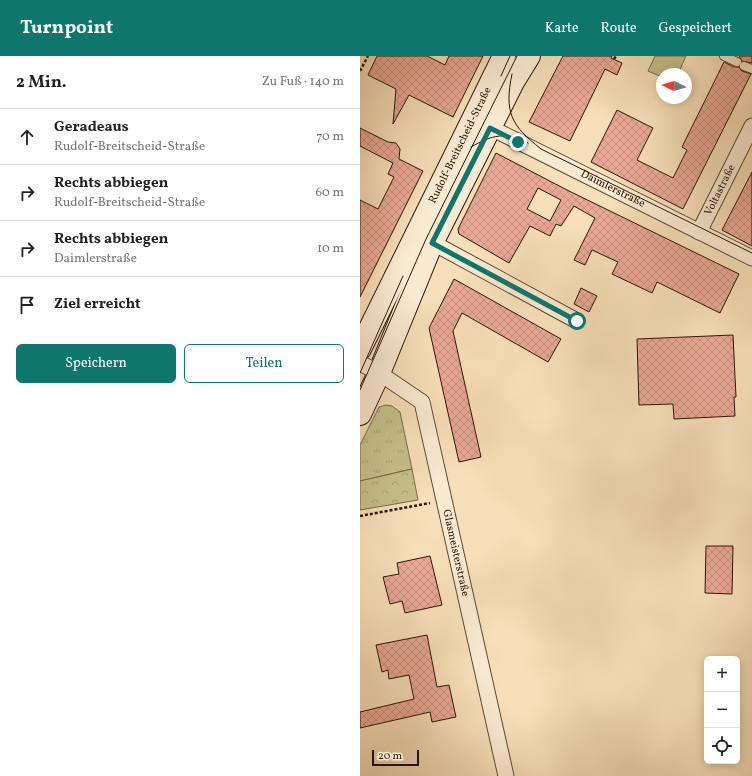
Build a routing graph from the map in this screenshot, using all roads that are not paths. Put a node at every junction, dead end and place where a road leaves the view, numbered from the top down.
1 (504, 56) edge
2 (523, 56) edge
3 (529, 56) edge
4 (724, 56) edge
5 (736, 62) dead end
6 (513, 82) junction
7 (481, 124) junction
8 (752, 126) edge
9 (699, 232) junction
10 (424, 238) junction
11 (752, 258) edge
12 (577, 321) dead end
13 (360, 349) edge
14 (360, 363) edge
15 (379, 373) junction
16 (360, 414) edge
17 (506, 776) edge

1 - 7 street, Rudolf-Breitscheid-Straße
2 - 6 lane, Rudolf-Breitscheid-Straße
3 - 6 street, Rudolf-Breitscheid-Straße
4 - 5 lane
6 - 7 street, Rudolf-Breitscheid-Straße
7 - 9 street, Daimlerstraße
7 - 10 street, Rudolf-Breitscheid-Straße
8 - 9 street, Voltastraße
9 - 11 street, Daimlerstraße
10 - 12 street
10 - 13 street, Rudolf-Breitscheid-Straße
10 - 15 street, Rudolf-Breitscheid-Straße
14 - 15 street, Glasmeisterstraße
15 - 16 street, Rudolf-Breitscheid-Straße
15 - 17 street, Glasmeisterstraße

